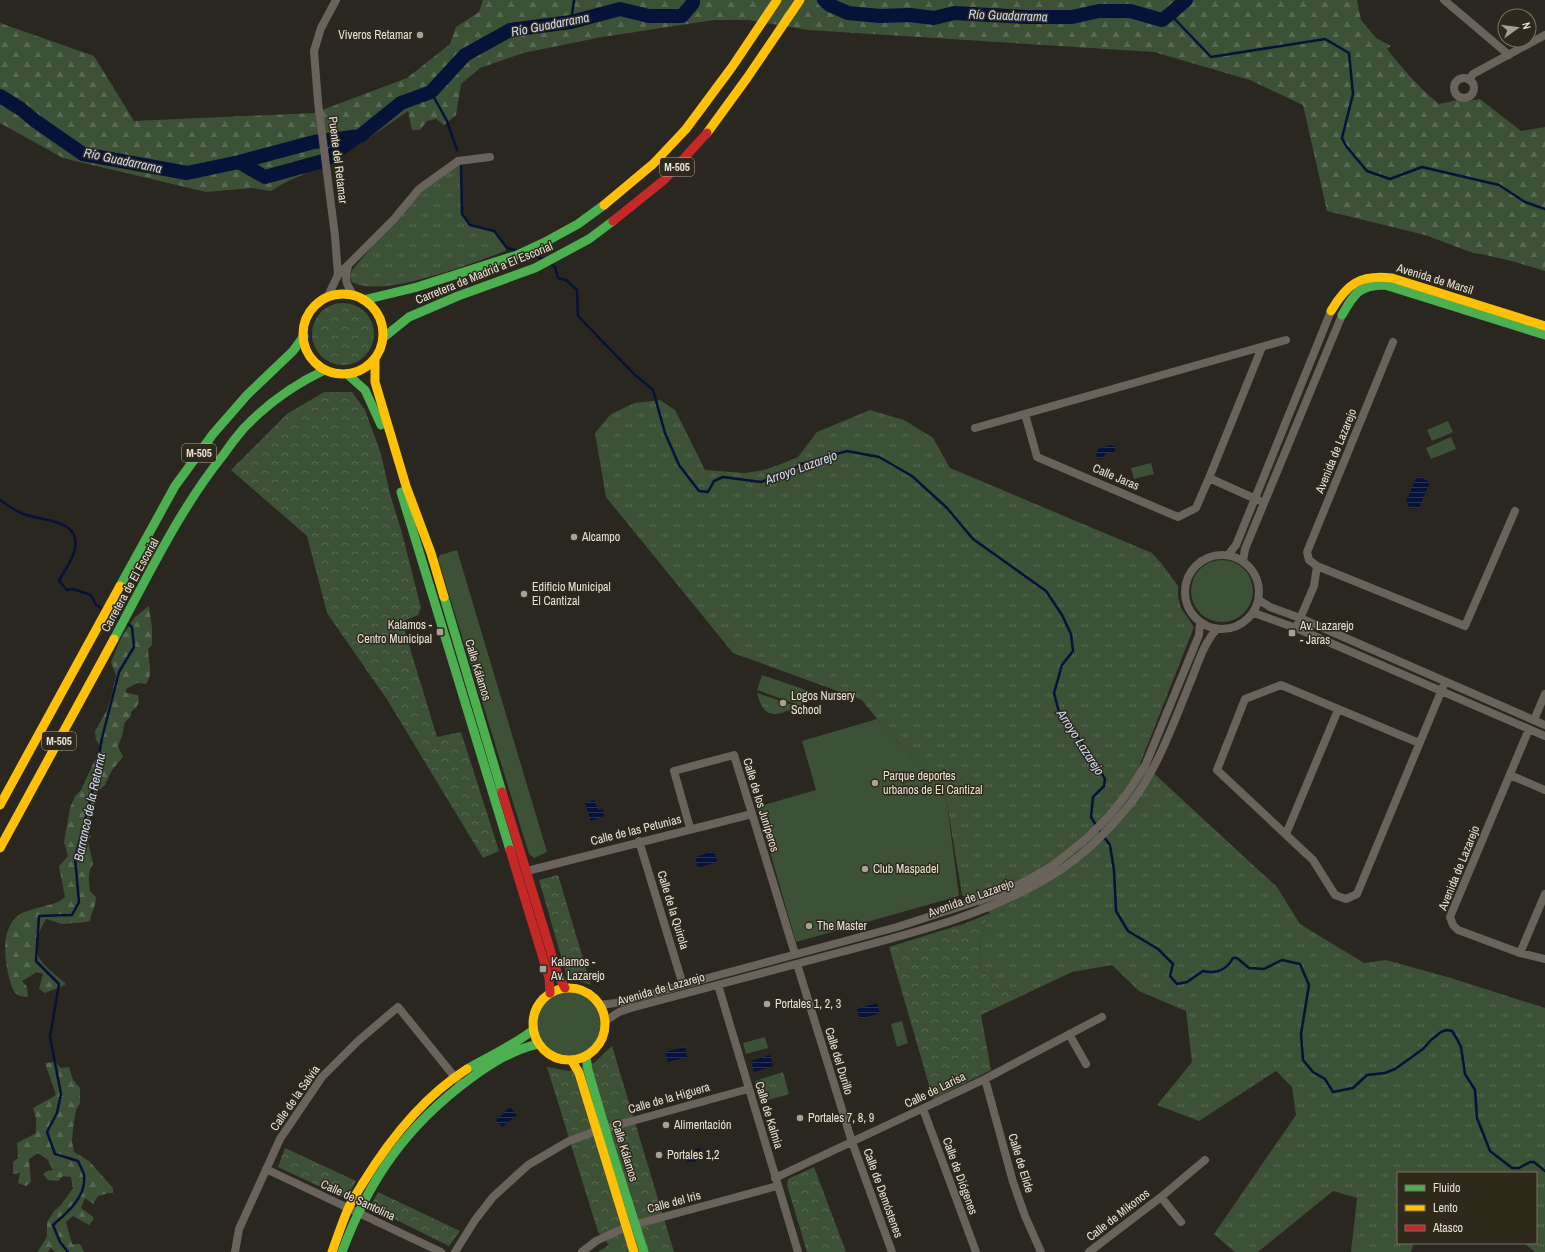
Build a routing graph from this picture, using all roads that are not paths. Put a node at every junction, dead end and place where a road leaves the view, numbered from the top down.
1 (336, 0) edge
2 (777, 0) edge
3 (800, 0) edge
4 (1444, 0) edge
5 (1545, 35) edge
6 (1509, 55) junction
7 (1470, 80) dead end
8 (490, 157) dead end
9 (349, 264) junction
10 (338, 275) junction
11 (354, 296) junction
12 (327, 298) junction
13 (363, 300) junction
14 (1332, 311) joint
15 (1342, 315) joint
16 (1545, 326) edge
17 (1545, 335) edge
18 (304, 336) junction
19 (383, 338) junction
20 (1286, 340) dead end
21 (1393, 342) dead end
22 (1262, 347) junction
23 (375, 358) junction
24 (325, 370) junction
25 (347, 374) junction
26 (1025, 414) junction
27 (975, 428) dead end
28 (1209, 478) junction
29 (1254, 498) junction
30 (1264, 503) junction
31 (1515, 511) dead end
32 (1228, 555) junction
33 (1243, 561) junction
34 (1317, 566) junction
35 (1259, 600) junction
36 (1254, 613) junction
37 (1300, 618) junction
38 (1200, 623) junction
39 (1296, 628) junction
40 (1217, 630) junction
41 (1445, 682) junction
42 (1441, 691) junction
43 (1545, 694) edge
44 (1338, 710) junction
45 (1534, 720) junction
46 (1545, 725) edge
47 (1529, 729) junction
48 (1545, 736) edge
49 (1419, 743) junction
50 (1149, 768) junction
51 (1510, 775) junction
52 (1545, 790) edge
53 (0, 805) edge
54 (752, 814) junction
55 (690, 828) junction
56 (1286, 834) junction
57 (639, 841) junction
58 (0, 848) edge
59 (527, 871) junction
60 (1545, 894) edge
61 (1000, 898) junction
62 (1520, 953) junction
63 (794, 954) junction
64 (1545, 959) edge
65 (797, 964) junction
66 (683, 985) junction
67 (718, 985) junction
68 (565, 988) junction
69 (550, 993) junction
70 (600, 1005) junction
71 (1102, 1016) dead end
72 (605, 1020) junction
73 (533, 1030) junction
74 (1070, 1034) junction
75 (538, 1044) junction
76 (586, 1057) junction
77 (572, 1061) junction
78 (1086, 1064) dead end
79 (985, 1079) junction
80 (458, 1081) junction
81 (748, 1089) junction
82 (923, 1109) junction
83 (606, 1128) junction
84 (596, 1131) junction
85 (852, 1142) junction
86 (1205, 1160) dead end
87 (266, 1169) junction
88 (776, 1182) junction
89 (1161, 1197) junction
90 (348, 1208) junction
91 (357, 1212) junction
92 (1181, 1222) dead end
93 (636, 1224) junction
94 (626, 1227) junction
95 (235, 1252) edge
96 (332, 1252) edge
97 (342, 1252) edge
98 (441, 1252) edge
99 (455, 1252) edge
100 (582, 1252) edge
101 (634, 1252) edge
102 (644, 1252) edge
103 (798, 1252) edge
104 (892, 1252) edge
105 (976, 1252) edge
106 (1041, 1252) edge
107 (1089, 1252) edge

1 - 10 street, Puente del Retamar
2 - 13 main road, Carretera de Madrid a El Escorial / M-505
3 - 19 main road, Carretera de Madrid a El Escorial / M-505
4 - 6 street
5 - 6 street
6 - 7 street
8 - 9 street
9 - 10 street
9 - 11 street
10 - 12 street
11 - 12 main road
11 - 13 main road
12 - 18 main road, M-505
13 - 19 main road
14 - 16 main road, Avenida de Marsil
14 - 29 street
15 - 17 main road, Avenida de Marsil
15 - 30 street
18 - 24 main road, M-505
18 - 53 main road, Carretera de El Escorial / M-505
19 - 23 main road, M-505
20 - 22 street
21 - 34 street, Avenida de Lazarejo
22 - 26 street
22 - 28 street, Calle Jaras
23 - 25 main road, M-505
23 - 59 main road, Calle Kálamos
24 - 25 main road, M-505
24 - 58 main road, Carretera de El Escorial / M-505
25 - 69 main road, Calle Kálamos
26 - 27 street
26 - 28 street, Calle Jaras
28 - 29 street
29 - 30 street
29 - 32 street
30 - 33 street
31 - 34 street
32 - 33 street
32 - 38 street
33 - 35 street
34 - 37 street
35 - 36 street
35 - 37 street
36 - 39 street
36 - 40 street
37 - 39 street
37 - 41 street
38 - 40 street
38 - 50 street, Avenida de Lazarejo
39 - 42 street
40 - 50 street, Avenida de Lazarejo
41 - 42 street
41 - 45 street
42 - 47 street
42 - 49 street
43 - 45 street
44 - 49 street
44 - 56 street
44 - 56 street
45 - 46 street
47 - 48 street
47 - 51 street, Avenida de Lazarejo
49 - 56 street
50 - 61 street, Avenida de Lazarejo
51 - 52 street
51 - 62 street, Avenida de Lazarejo
54 - 55 street, Calle de las Petunias
54 - 55 street, Calle de los Juníperos
54 - 63 street, Calle de los Juníperos
55 - 57 street, Calle de las Petunias
57 - 59 street, Calle de las Petunias
57 - 66 street, Calle de la Quirola
59 - 68 main road, Calle Kálamos
60 - 62 street
61 - 63 street, Avenida de Lazarejo
61 - 65 street, Avenida de Lazarejo
62 - 64 street, Avenida de Lazarejo
63 - 66 street, Avenida de Lazarejo
65 - 67 street, Avenida de Lazarejo
65 - 85 street, Calle del Durillo
66 - 70 street, Avenida de Lazarejo
67 - 72 street, Avenida de Lazarejo
67 - 81 street, Calle de Kalmia
68 - 69 main road
68 - 70 main road
69 - 73 main road
70 - 72 main road
71 - 74 street, Calle de Larisa
72 - 76 main road
73 - 75 main road
73 - 80 main road
74 - 78 street
74 - 79 street, Calle de Larisa
75 - 77 main road
75 - 80 main road
76 - 77 main road
76 - 83 main road, Calle Kálamos
77 - 84 main road, Calle Kálamos
79 - 82 street, Calle de Larisa
79 - 106 street, Calle de Elide
80 - 87 street, Calle de la Salvia
80 - 90 main road
80 - 91 main road
81 - 83 street, Calle de la Higuera
81 - 88 street, Calle de Kalmia
82 - 85 street, Calle de Larisa
82 - 105 street, Calle de Diógenes
83 - 84 street, Calle de la Higuera
83 - 93 main road, Calle Kálamos
84 - 94 main road, Calle Kálamos
84 - 99 street, Calle de la Higuera
85 - 88 street, Calle de Larisa
85 - 104 street, Calle de Demóstenes
86 - 89 street, Calle de Mikonos
87 - 90 street, Calle de Santolina
87 - 95 street, Calle de la Salvia
88 - 93 street, Calle del Iris
88 - 103 street, Calle de Kalmia
89 - 92 street, Calle de Mikonos
89 - 107 street, Calle de Mikonos
90 - 91 street, Calle de Santolina
90 - 96 main road
91 - 97 main road
91 - 98 street, Calle de Santolina
93 - 94 street, Calle del Iris
93 - 102 main road, Calle Kálamos
94 - 100 street, Calle del Iris
94 - 101 main road, Calle Kálamos

